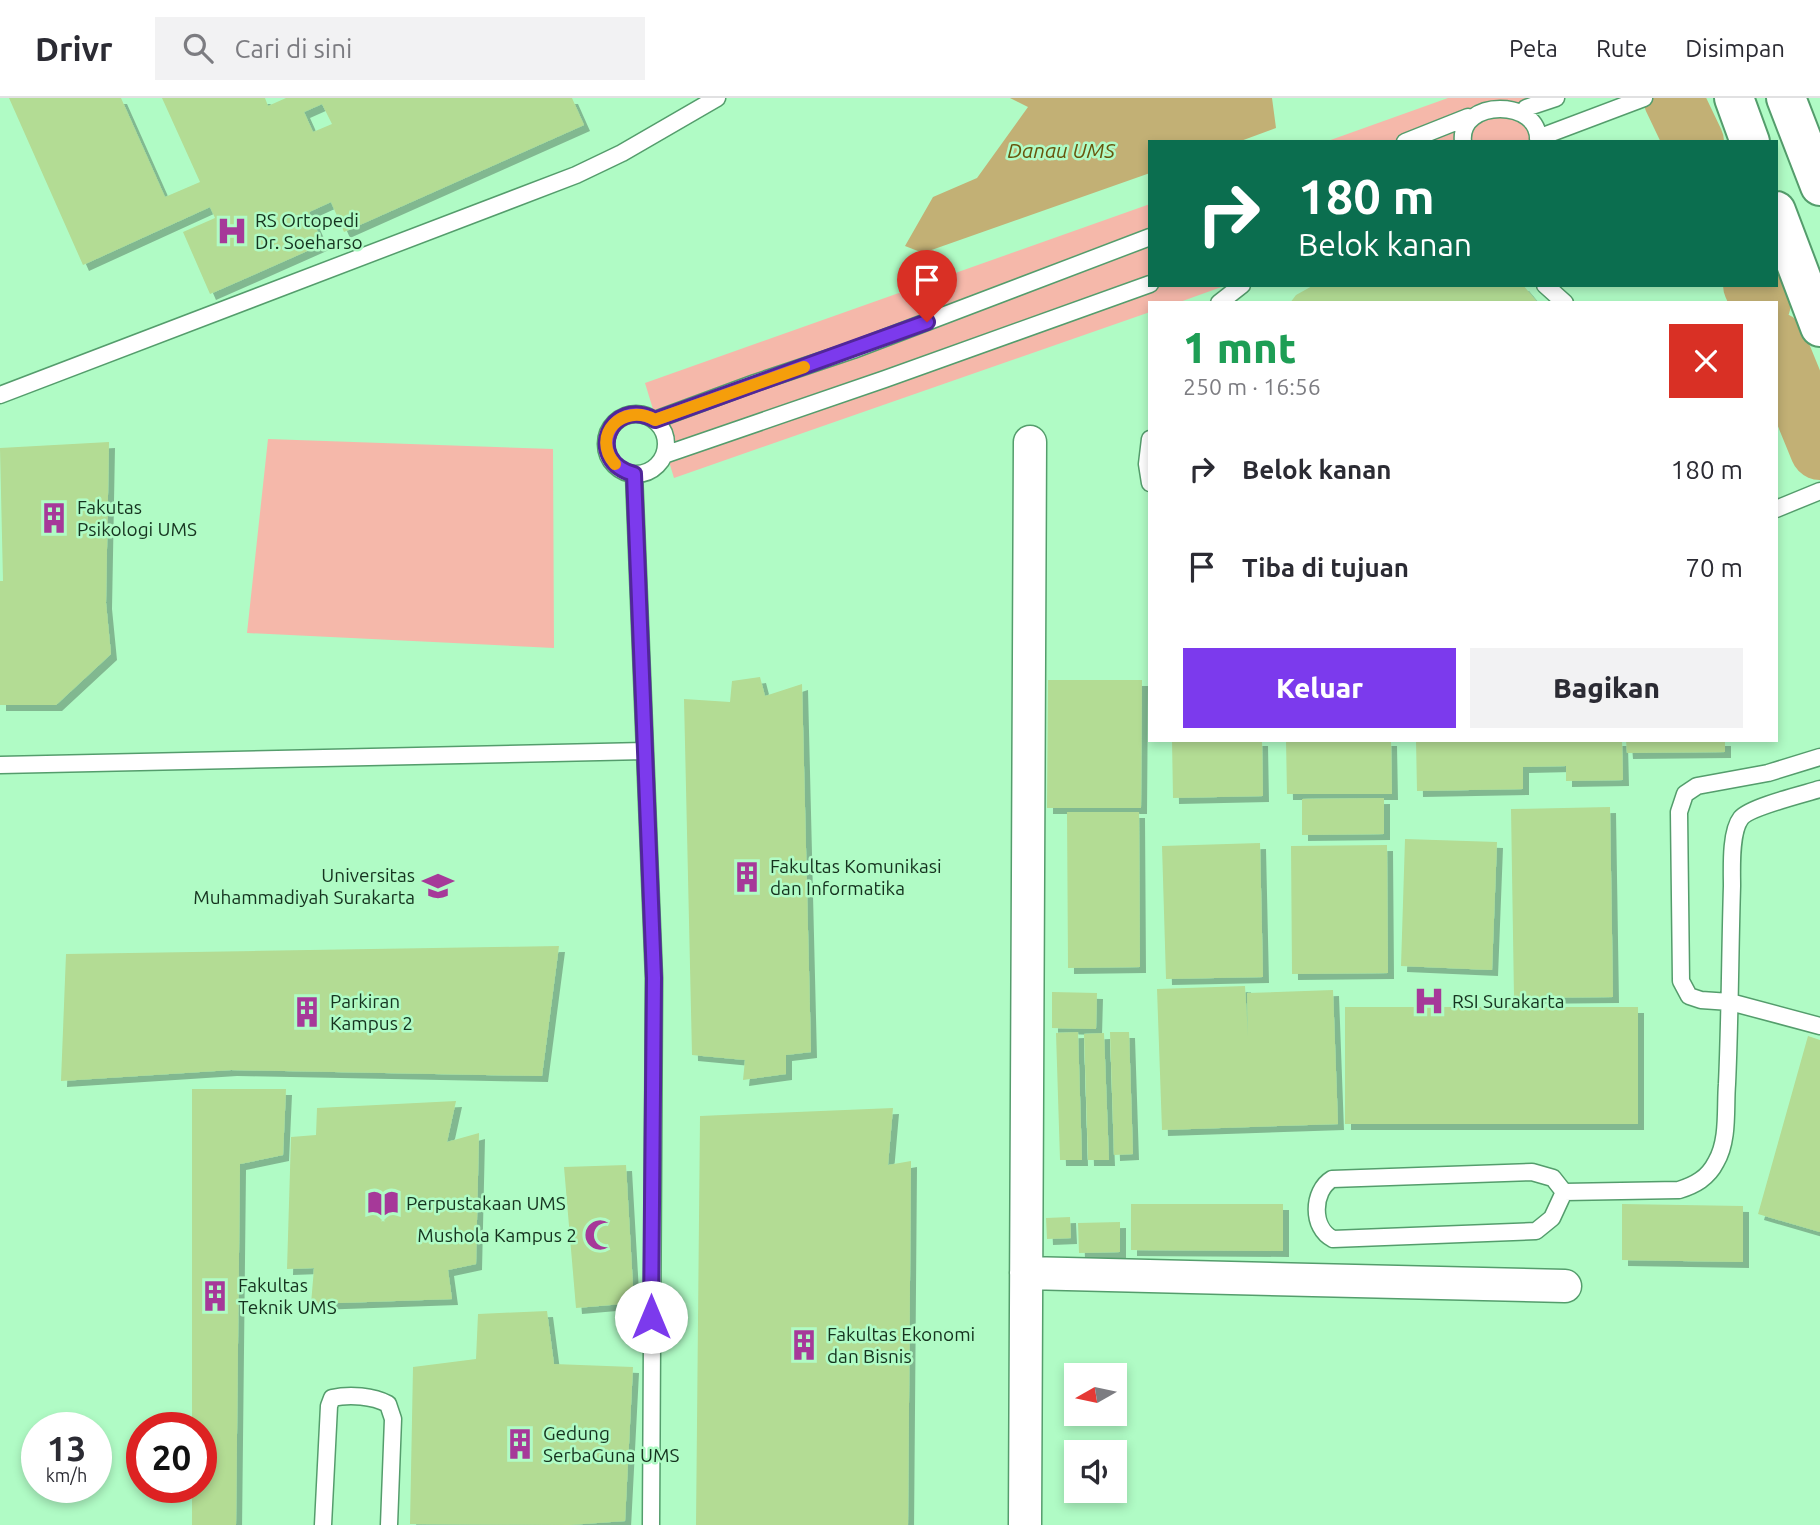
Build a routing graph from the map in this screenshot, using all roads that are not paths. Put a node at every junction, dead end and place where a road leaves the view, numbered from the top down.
1 (717, 98) edge
2 (1556, 98) edge
3 (1644, 98) edge
4 (1734, 98) edge
5 (1786, 98) edge
6 (1526, 108) junction
7 (1468, 117) junction
8 (1410, 140) edge
9 (1463, 140) edge
10 (1538, 140) edge
11 (1750, 140) edge
12 (1817, 169) edge
13 (1778, 216) edge
14 (1148, 238) edge
15 (1148, 285) edge
16 (1239, 287) edge
17 (1547, 287) edge
18 (1221, 301) edge
19 (1563, 301) edge
20 (1820, 327) edge
21 (0, 395) edge
22 (655, 420) junction
23 (1030, 442) dead end
24 (664, 455) junction
25 (634, 474) junction
26 (1820, 491) edge
27 (1778, 508) edge
28 (645, 751) junction
29 (1820, 757) edge
30 (0, 765) edge
31 (1820, 789) edge
32 (1730, 1002) junction
33 (1820, 1026) edge
34 (1564, 1192) junction
35 (1026, 1273) junction
36 (1565, 1286) dead end
37 (323, 1525) edge
38 (389, 1525) edge
39 (651, 1525) edge
40 (1025, 1525) edge

1 - 21 lane
2 - 6 lane
3 - 10 lane
4 - 11 highway
5 - 12 highway
6 - 7 lane
6 - 10 lane
7 - 8 lane
7 - 9 lane
13 - 20 highway
14 - 22 lane
15 - 24 lane
16 - 18 lane
17 - 19 lane
22 - 24 lane
22 - 25 lane
23 - 35 street
24 - 25 lane
25 - 28 lane
26 - 27 lane
28 - 30 lane
28 - 39 lane
29 - 32 lane
31 - 32 lane
32 - 33 lane
32 - 34 lane
34 - 34 lane
35 - 36 street
35 - 40 street
37 - 38 lane

